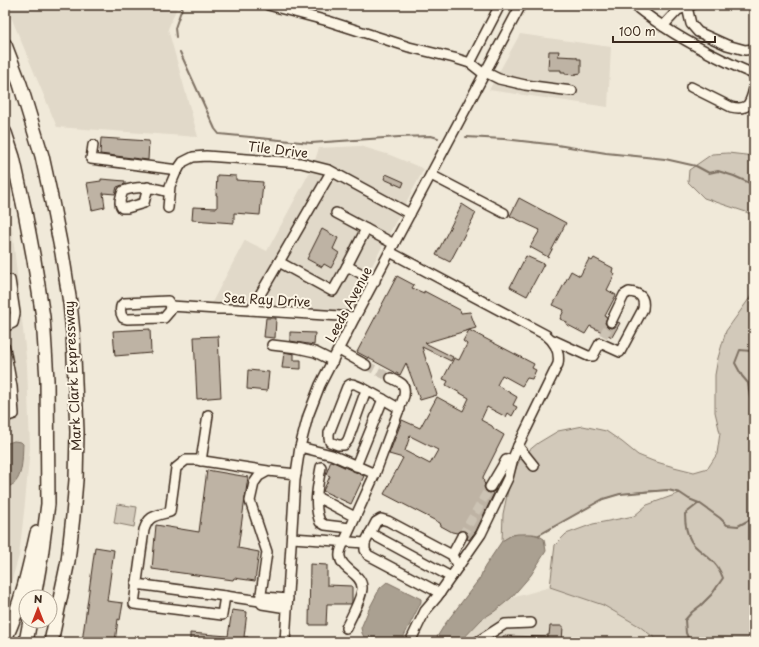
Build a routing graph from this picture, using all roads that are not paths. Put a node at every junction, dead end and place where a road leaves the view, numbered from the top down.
1 (268, 5) edge
2 (500, 5) edge
3 (521, 5) edge
4 (634, 5) edge
5 (689, 6) edge
6 (674, 8) edge
7 (663, 26) junction
8 (5, 45) edge
9 (754, 48) edge
10 (470, 63) junction
11 (485, 73) junction
12 (754, 74) edge
13 (691, 87) dead end
14 (754, 89) edge
15 (572, 91) dead end
16 (5, 133) edge
17 (93, 145) dead end
18 (178, 170) junction
19 (332, 172) junction
20 (431, 175) junction
21 (148, 187) dead end
22 (169, 192) junction
23 (168, 208) dead end
24 (336, 213) dead end
25 (504, 213) dead end
26 (410, 214) junction
27 (366, 229) junction
28 (392, 248) junction
29 (278, 262) junction
30 (347, 266) junction
31 (5, 280) edge
32 (374, 281) junction
33 (174, 306) junction
34 (251, 310) junction
35 (356, 317) junction
36 (610, 322) tunnel mouth
37 (5, 327) edge
38 (553, 340) junction
39 (272, 345) dead end
40 (5, 348) edge
41 (338, 350) junction
42 (333, 361) junction
43 (366, 365) tunnel mouth
44 (391, 378) tunnel mouth
45 (366, 390) junction
46 (382, 399) junction
47 (400, 409) junction
48 (208, 415) dead end
49 (5, 417) edge
50 (48, 436) junction
51 (518, 446) junction
52 (300, 447) junction
53 (513, 458) junction
54 (201, 461) junction
55 (321, 466) dead end
56 (356, 466) junction
57 (534, 466) dead end
58 (268, 471) junction
59 (296, 474) junction
60 (375, 474) junction
61 (490, 487) tunnel mouth
62 (317, 497) junction
63 (356, 516) junction
64 (350, 528) junction
65 (370, 533) junction
66 (462, 536) tunnel mouth
67 (292, 538) junction
68 (344, 542) junction
69 (365, 543) junction
70 (452, 555) junction
71 (68, 561) junction
72 (458, 567) junction
73 (451, 577) junction
74 (136, 584) junction
75 (35, 589) edge
76 (440, 593) junction
77 (225, 596) junction
78 (260, 601) junction
79 (288, 604) junction
80 (531, 623) dead end
81 (346, 628) dead end
82 (28, 629) edge
83 (5, 639) edge
84 (26, 642) edge
85 (51, 642) edge
86 (59, 642) edge
87 (285, 642) edge
88 (410, 642) edge
89 (477, 642) edge

1 - 10 street
2 - 10 street
3 - 11 street, Leeds Avenue
4 - 7 street
5 - 6 street
5 - 9 street
6 - 7 street
7 - 12 street
8 - 71 highway, Mark Clark Expressway
10 - 11 street
11 - 15 street
11 - 20 street, Leeds Avenue
13 - 14 street
16 - 50 highway, Mark Clark Expressway
17 - 18 street
18 - 19 street, Tile Drive
18 - 22 street, Tile Drive
19 - 26 street, Tile Drive
19 - 29 street
20 - 25 street
20 - 26 street, Leeds Avenue
21 - 22 street
22 - 23 street, Tile Drive
24 - 27 street
26 - 28 street, Leeds Avenue
27 - 28 street
27 - 30 street
28 - 32 street, Leeds Avenue
28 - 38 street
29 - 30 street
29 - 34 street
30 - 32 street
31 - 37 street
32 - 35 street, Leeds Avenue
33 - 33 street, Sea Ray Drive
33 - 34 street, Sea Ray Drive
34 - 35 street, Sea Ray Drive
35 - 41 street, Leeds Avenue
36 - 38 street
38 - 51 street
39 - 42 street
40 - 49 street
41 - 42 street, Leeds Avenue
41 - 43 street
42 - 52 street, Leeds Avenue
44 - 47 street
45 - 45 street
45 - 46 street
46 - 47 street
46 - 56 street
47 - 60 street
48 - 54 street
50 - 75 highway, Mark Clark Expressway
50 - 83 highway
51 - 53 street
51 - 57 street
52 - 56 street
52 - 59 street, Leeds Avenue
53 - 61 street
53 - 72 street
54 - 58 street
54 - 74 street
55 - 62 street
56 - 60 street
58 - 59 street
58 - 78 street
59 - 67 street, Leeds Avenue
60 - 63 street
62 - 63 street
62 - 64 street
63 - 64 street
64 - 68 street
65 - 69 street
65 - 70 street
65 - 73 street
66 - 70 street
67 - 68 street
67 - 79 street, Leeds Avenue
68 - 69 street
68 - 81 street
69 - 76 street
70 - 72 street
71 - 85 highway, Mark Clark Expressway
71 - 86 highway
72 - 73 street
73 - 76 street
74 - 77 street
74 - 77 street
76 - 88 street
77 - 78 street
78 - 79 street
79 - 87 street, Leeds Avenue
80 - 89 street
82 - 84 highway

